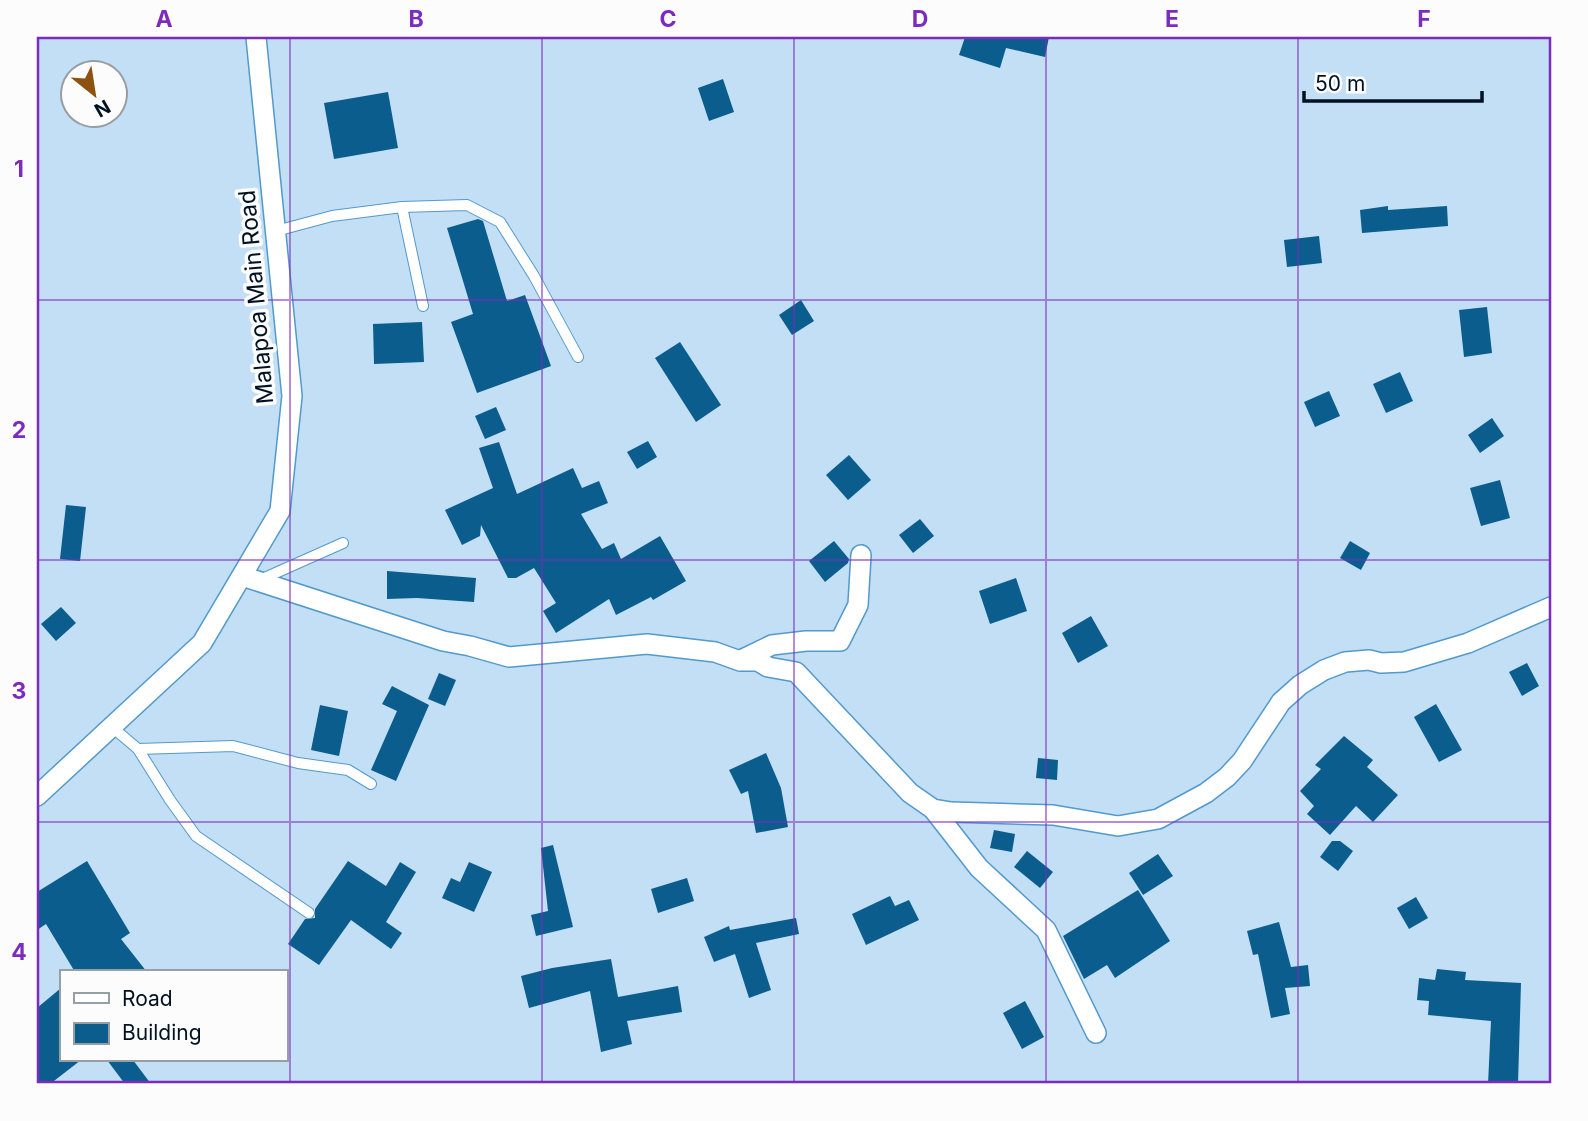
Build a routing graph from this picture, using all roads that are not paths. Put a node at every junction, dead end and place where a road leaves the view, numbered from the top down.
1 (257, 37) edge
2 (402, 207) junction
3 (276, 231) junction
4 (423, 306) dead end
5 (578, 357) dead end
6 (343, 542) dead end
7 (861, 555) dead end
8 (250, 579) junction
9 (1551, 607) edge
10 (740, 661) junction
11 (112, 727) junction
12 (138, 749) junction
13 (371, 784) dead end
14 (37, 796) edge
15 (933, 808) junction
16 (309, 913) dead end
17 (1096, 1033) dead end

1 - 3 street, Malapoa Main Road
2 - 3 lane
2 - 4 lane
2 - 5 lane
3 - 8 street, Malapoa Main Road
6 - 8 lane
7 - 10 street
8 - 10 street
8 - 11 street, Malapoa Main Road
9 - 15 street
10 - 15 street
11 - 12 lane
11 - 14 street, Malapoa Main Road
12 - 13 lane
12 - 16 lane
15 - 17 street

